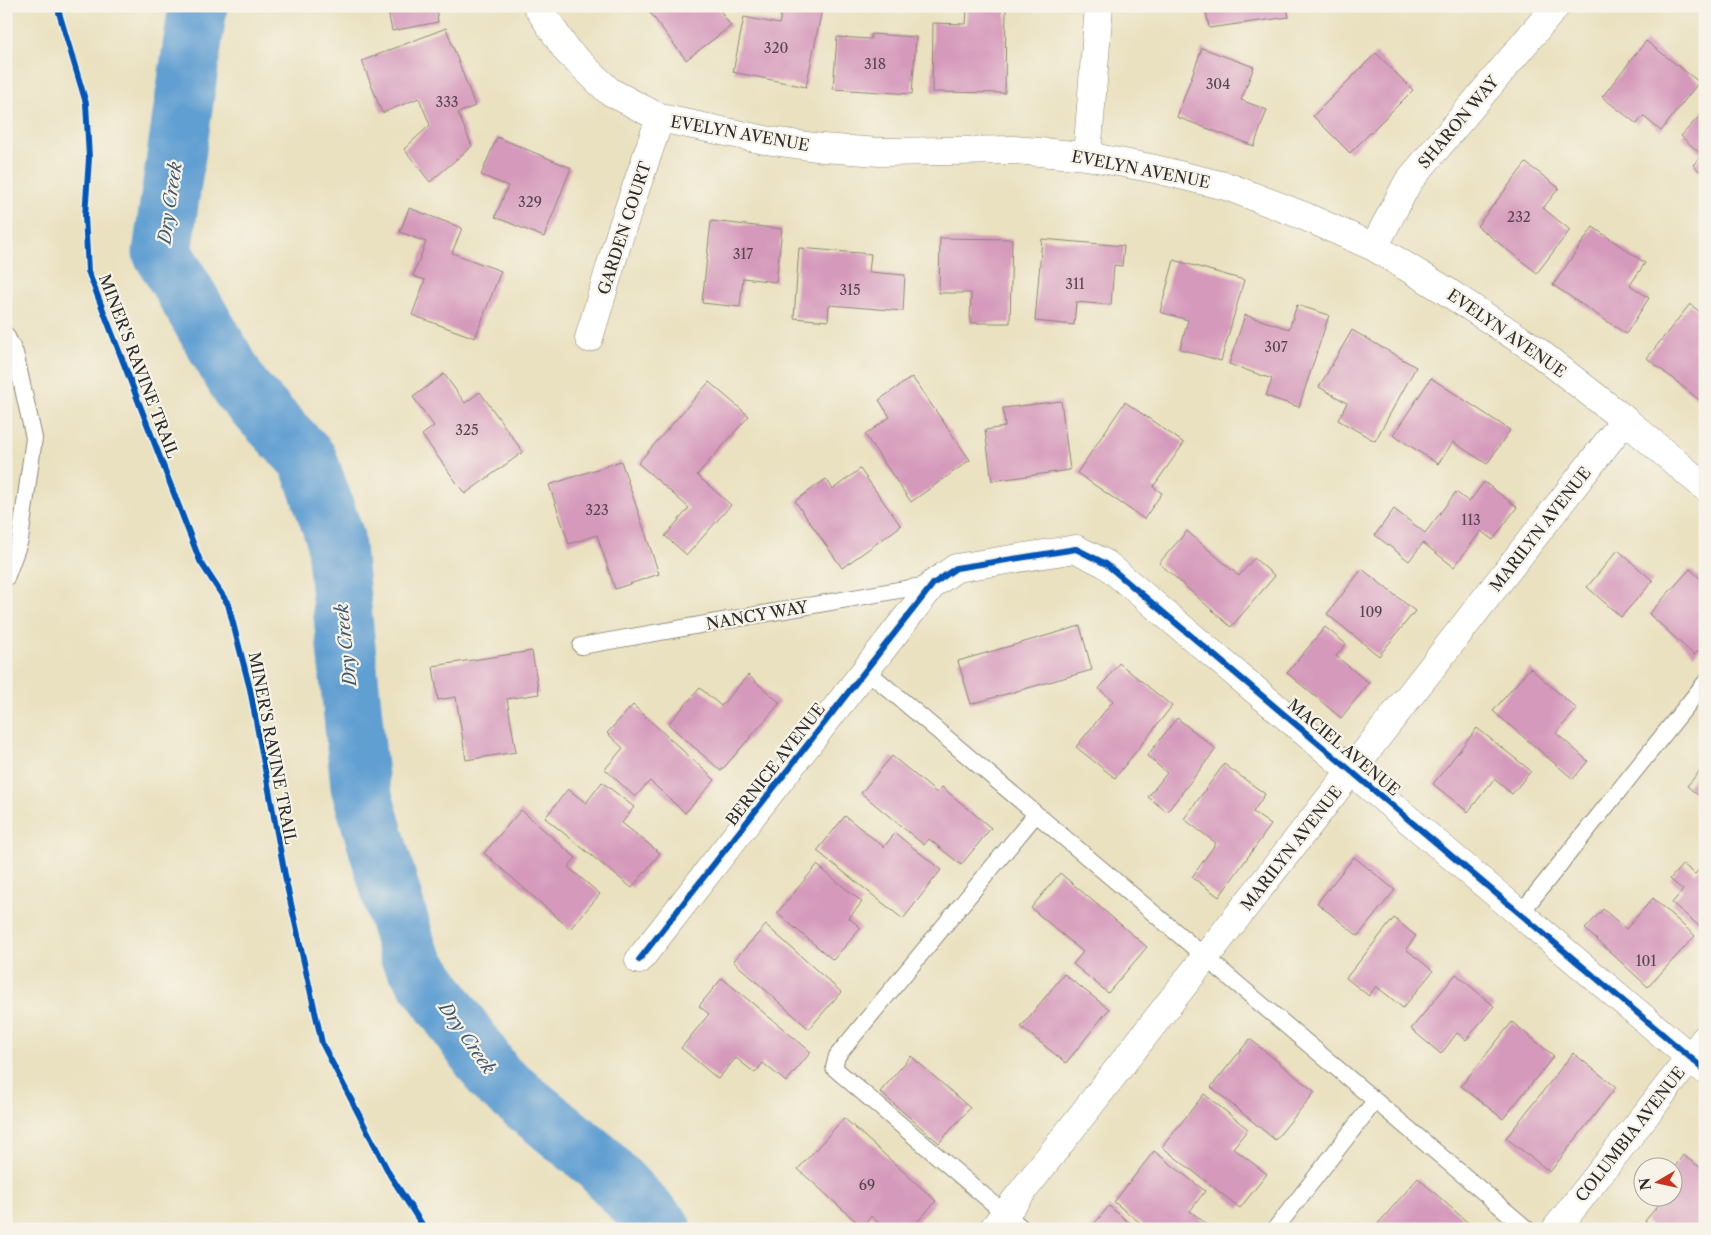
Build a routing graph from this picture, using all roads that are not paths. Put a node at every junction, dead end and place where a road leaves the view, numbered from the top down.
1 (537, 6) edge
2 (1099, 6) edge
3 (1556, 6) edge
4 (660, 118) junction
5 (1087, 156) junction
6 (1374, 248) junction
7 (6, 335) edge
8 (589, 338) dead end
9 (1625, 420) junction
10 (1705, 487) edge
11 (6, 578) edge
12 (933, 584) junction
13 (581, 646) dead end
14 (866, 670) junction
15 (1705, 683) edge
16 (1351, 771) junction
17 (1036, 814) junction
18 (1520, 914) junction
19 (1205, 957) junction
20 (639, 960) dead end
21 (1700, 1056) edge
22 (1375, 1100) junction
23 (1007, 1224) edge
24 (1275, 1229) edge
25 (1527, 1229) edge
26 (1556, 1229) edge

1 - 4 street, EVELYN AVENUE
2 - 5 street
3 - 6 street, SHARON WAY
4 - 5 street, EVELYN AVENUE
4 - 8 street, GARDEN COURT
5 - 6 street, EVELYN AVENUE
6 - 9 street, EVELYN AVENUE
7 - 11 lane
9 - 10 street, EVELYN AVENUE
9 - 16 street, MARILYN AVENUE
12 - 13 lane, NANCY WAY
12 - 14 street, BERNICE AVENUE
12 - 16 street, MACIEL AVENUE
14 - 17 lane
14 - 20 street, BERNICE AVENUE
15 - 18 lane
16 - 18 street, MACIEL AVENUE
16 - 19 street, MARILYN AVENUE
17 - 19 lane
17 - 23 lane
18 - 21 street, MACIEL AVENUE
19 - 22 lane
19 - 23 street, MARILYN AVENUE
21 - 26 street, COLUMBIA AVENUE
22 - 24 lane
22 - 25 lane

